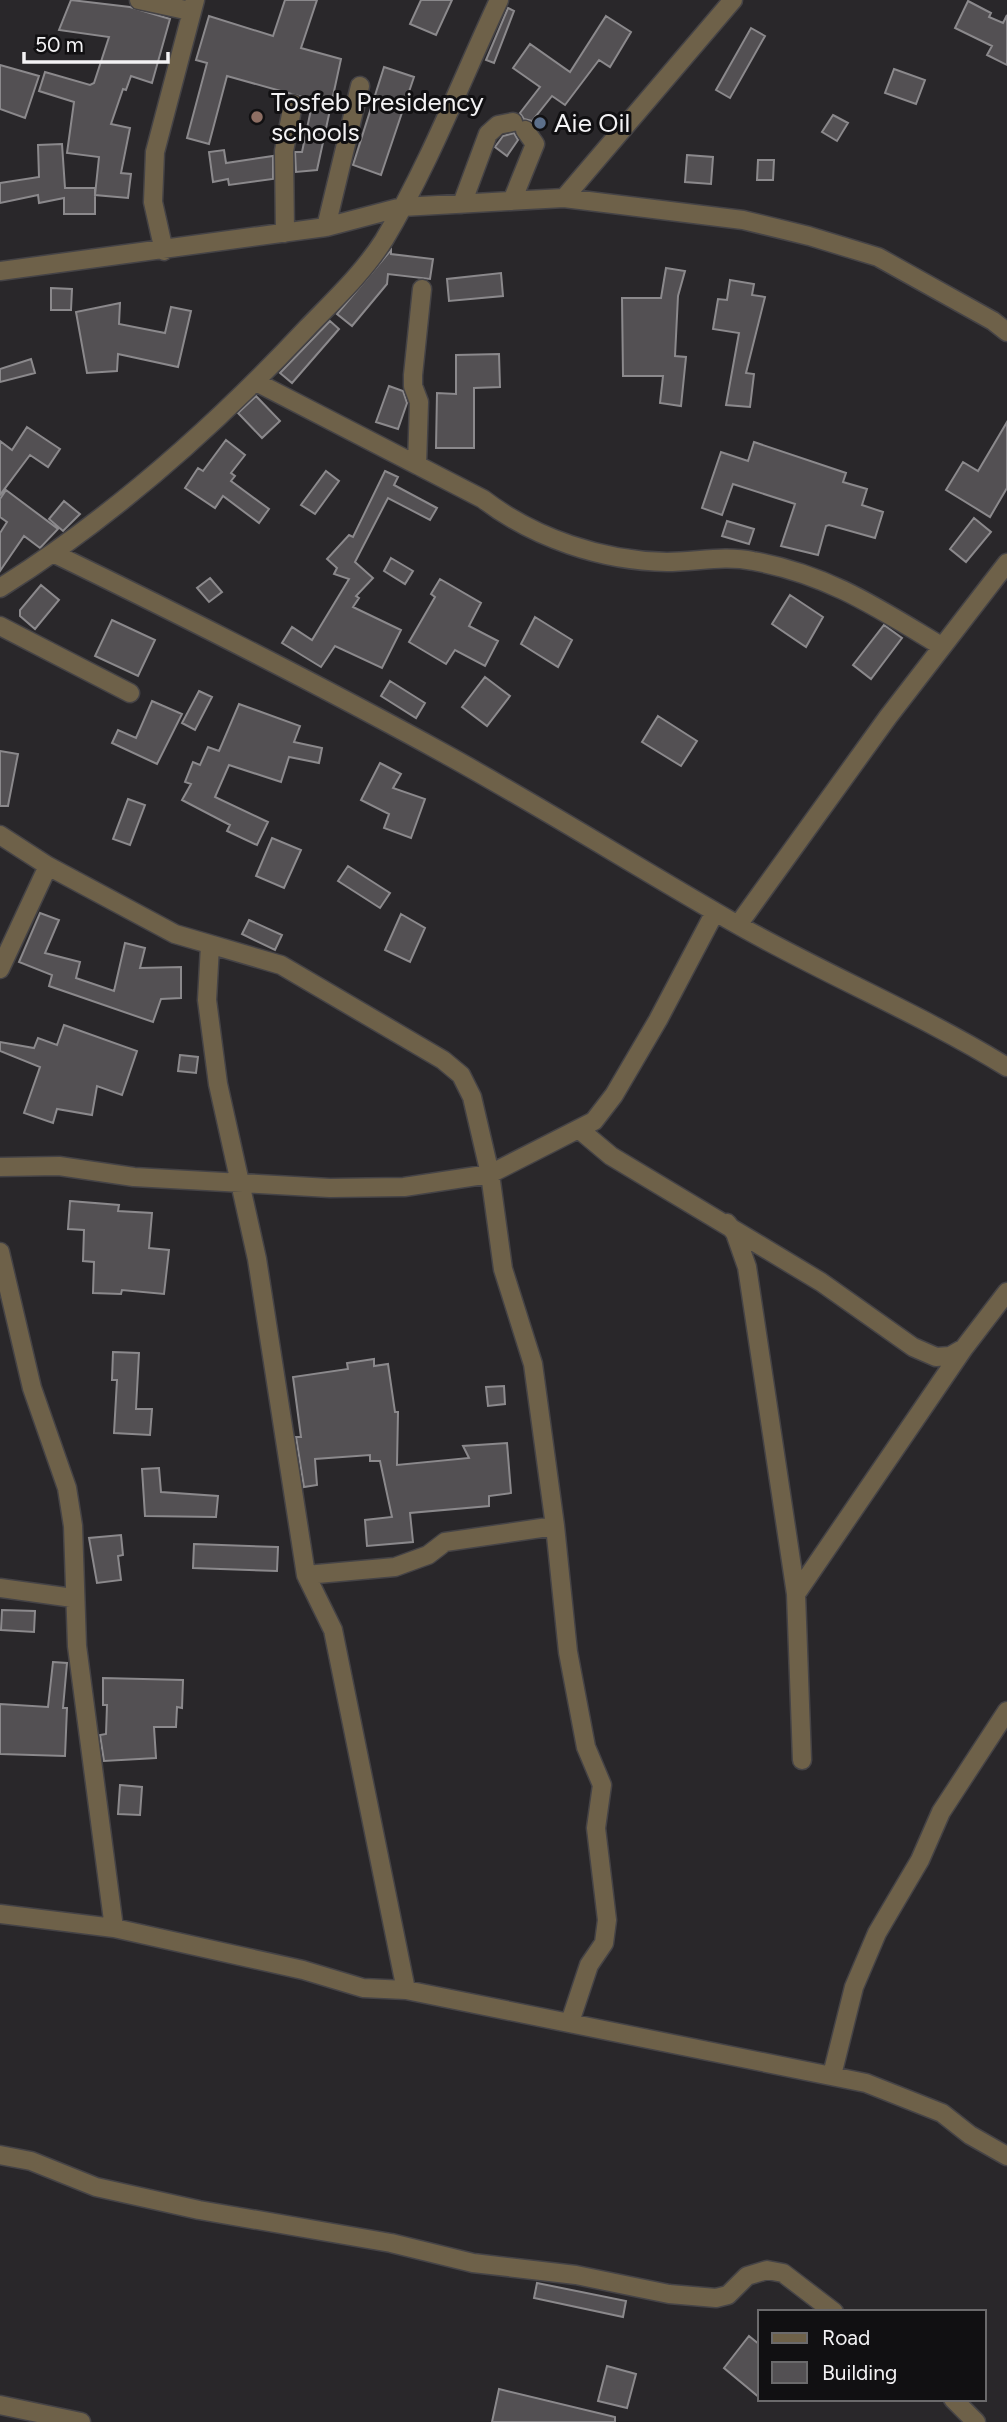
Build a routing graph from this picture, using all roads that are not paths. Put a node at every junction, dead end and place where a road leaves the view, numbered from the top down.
1 (139, 0) edge
2 (499, 0) edge
3 (733, 0) edge
4 (193, 5) edge
5 (360, 86) dead end
6 (293, 104) dead end
7 (564, 198) junction
8 (512, 201) junction
9 (462, 204) junction
10 (402, 208) junction
11 (327, 227) junction
12 (285, 233) junction
13 (164, 251) junction
14 (0, 271) edge
15 (422, 289) dead end
16 (1007, 332) edge
17 (256, 382) junction
18 (416, 466) junction
19 (55, 554) junction
20 (1007, 563) edge
21 (0, 589) edge
22 (0, 626) edge
23 (942, 646) junction
24 (130, 693) dead end
25 (0, 835) edge
26 (48, 866) junction
27 (715, 912) junction
28 (738, 925) junction
29 (210, 946) junction
30 (0, 970) edge
31 (1007, 1067) edge
32 (580, 1130) junction
33 (0, 1167) edge
34 (489, 1174) junction
35 (241, 1185) junction
36 (727, 1223) junction
37 (0, 1252) edge
38 (1007, 1292) edge
39 (964, 1348) junction
40 (555, 1526) junction
41 (306, 1575) junction
42 (0, 1588) edge
43 (796, 1594) junction
44 (73, 1598) junction
45 (1007, 1711) edge
46 (802, 1760) dead end
47 (0, 1914) edge
48 (114, 1928) junction
49 (406, 1990) junction
50 (570, 2022) junction
51 (832, 2075) junction
52 (0, 2155) edge
53 (1007, 2156) edge
54 (831, 2310) edge
55 (955, 2401) edge
56 (0, 2404) edge
57 (81, 2422) edge
58 (976, 2422) edge

1 - 4 street
2 - 10 street
3 - 7 street
4 - 13 street
5 - 11 street
6 - 12 street
7 - 8 street
7 - 16 street
8 - 9 street
8 - 9 street
9 - 10 street
10 - 11 street
10 - 17 street
11 - 12 street
12 - 13 street
13 - 14 street
15 - 18 street
17 - 18 street
17 - 19 street
18 - 23 street
19 - 21 street
19 - 27 street
20 - 23 street
22 - 24 street
23 - 28 street
25 - 26 street
26 - 29 street
26 - 30 street
27 - 28 street
27 - 32 street
28 - 31 street
29 - 34 street
29 - 35 street
32 - 34 street
32 - 36 street
33 - 35 street
34 - 35 street
34 - 40 street
35 - 41 street
36 - 39 street
36 - 43 street
37 - 44 street
38 - 39 street
39 - 43 street
40 - 41 street
40 - 50 street
41 - 49 street
42 - 44 street
43 - 46 street
44 - 48 street
45 - 51 street
47 - 48 street
48 - 49 street
49 - 50 street
50 - 51 street
51 - 53 street
52 - 54 street
55 - 58 street
56 - 57 street

